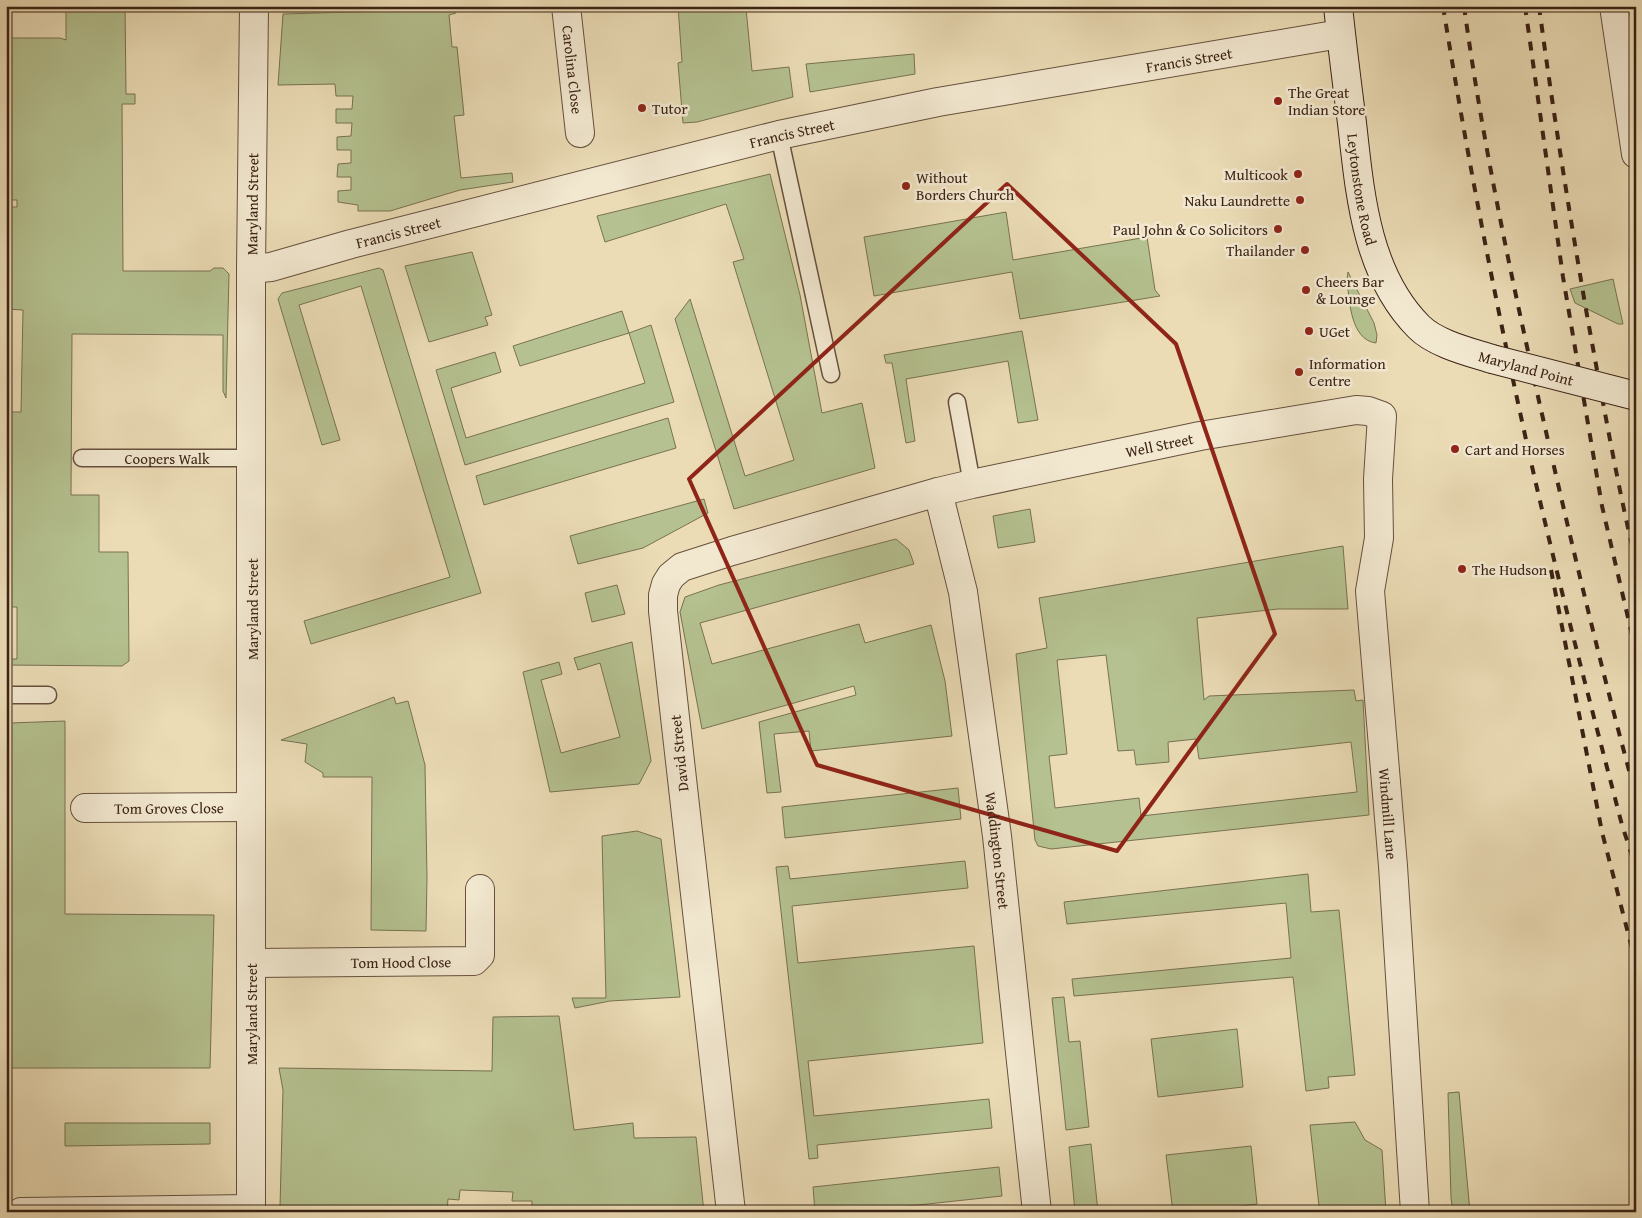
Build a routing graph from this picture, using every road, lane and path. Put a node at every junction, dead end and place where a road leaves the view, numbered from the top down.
1 (254, 6) edge
2 (566, 6) edge
3 (1338, 6) edge
4 (1614, 6) edge
5 (1340, 34) junction
6 (580, 133) dead end
7 (779, 135) junction
8 (1636, 154) edge
9 (251, 269) junction
10 (1420, 329) joint
11 (831, 374) dead end
12 (1636, 396) edge
13 (957, 402) dead end
14 (1382, 416) joint
15 (82, 458) dead end
16 (252, 458) junction
17 (972, 484) junction
18 (938, 492) junction
19 (6, 695) edge
20 (48, 696) dead end
21 (251, 807) junction
22 (85, 808) dead end
23 (480, 889) dead end
24 (252, 964) junction
25 (251, 1210) edge
26 (21, 1212) edge
27 (732, 1212) edge
28 (1037, 1212) edge
29 (1414, 1212) edge

1 - 9 street, Maryland Street
2 - 6 street, Carolina Close
3 - 5 street, Leytonstone Road
4 - 8 street
5 - 7 street, Francis Street
5 - 10 street, Leytonstone Road
7 - 9 street, Francis Street
7 - 11 lane
9 - 16 street, Maryland Street
10 - 12 street, Maryland Point, bridge
13 - 17 lane
14 - 17 street, Well Street
14 - 29 street, Windmill Lane
15 - 16 lane, Coopers Walk
16 - 21 street, Maryland Street
17 - 18 street, Well Street
18 - 27 street, David Street
18 - 28 street, Waddington Street
19 - 20 lane
21 - 22 street, Tom Groves Close
21 - 24 street, Maryland Street
23 - 24 street, Tom Hood Close
24 - 25 street, Maryland Street
25 - 26 street

